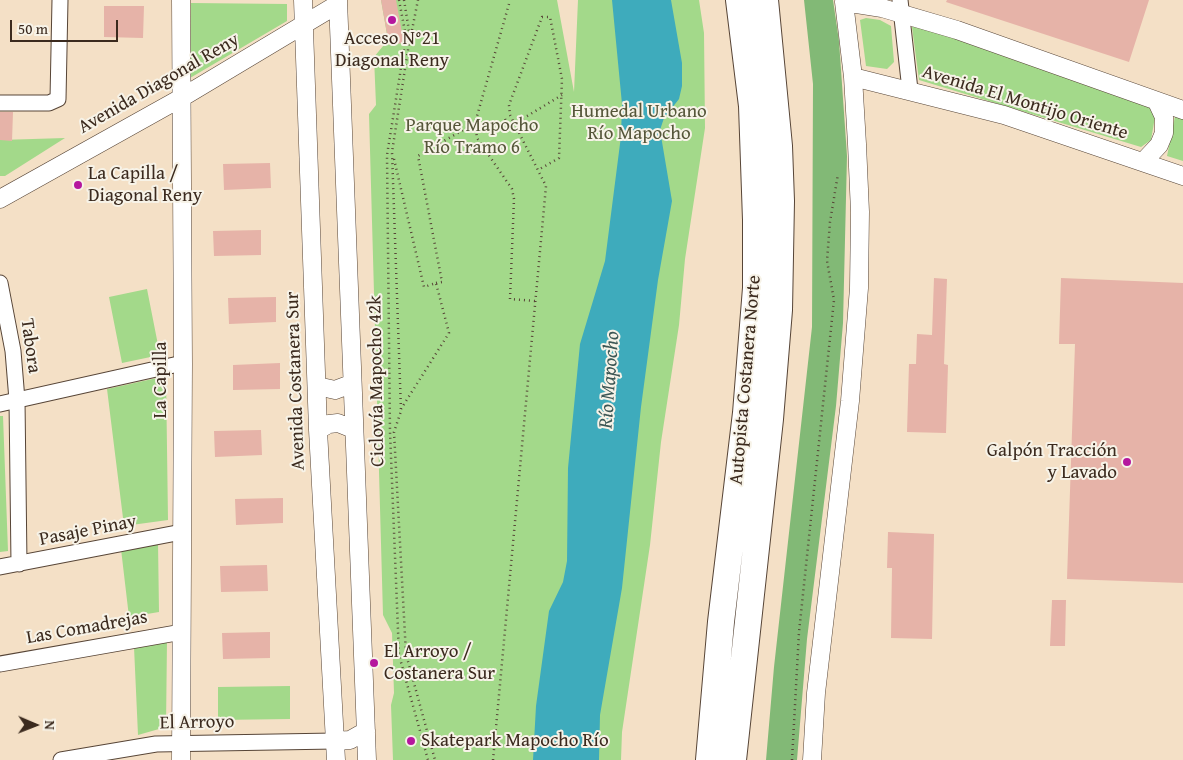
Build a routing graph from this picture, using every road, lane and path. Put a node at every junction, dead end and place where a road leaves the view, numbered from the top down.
1 (60, 0) edge
2 (181, 0) edge
3 (303, 0) edge
4 (400, 0) edge
5 (404, 0) edge
6 (418, 0) edge
7 (739, 0) edge
8 (765, 0) edge
9 (335, 1) edge
10 (844, 1) edge
11 (509, 4) dead end
12 (902, 7) edge
13 (304, 26) junction
14 (410, 37) junction
15 (853, 77) junction
16 (910, 90) junction
17 (562, 95) junction
18 (181, 98) junction
19 (1157, 102) junction
20 (0, 103) edge
21 (1183, 110) edge
22 (504, 119) dead end
23 (475, 123) junction
24 (514, 123) junction
25 (392, 152) junction
26 (1144, 162) junction
27 (538, 170) junction
28 (838, 174) dead end
29 (1183, 176) edge
30 (4, 196) edge
31 (0, 283) edge
32 (436, 283) junction
33 (535, 301) junction
34 (183, 363) junction
35 (351, 384) junction
36 (317, 386) junction
37 (17, 400) junction
38 (0, 404) edge
39 (401, 411) junction
40 (318, 430) junction
41 (353, 430) junction
42 (182, 532) junction
43 (19, 564) junction
44 (0, 567) edge
45 (182, 632) junction
46 (0, 664) edge
47 (366, 732) junction
48 (335, 741) junction
49 (181, 751) edge
50 (61, 760) edge
51 (336, 760) edge
52 (367, 760) edge
53 (428, 760) edge
54 (435, 760) edge
55 (493, 760) edge
56 (709, 760) edge
57 (733, 760) edge
58 (792, 760) edge
59 (812, 760) edge

1 - 20 street
2 - 18 street, La Capilla
3 - 13 street, Avenida Costanera Sur
4 - 53 path, Ciclovía Mapocho 42k
5 - 14 path
6 - 14 path
7 - 56 highway, Autopista Costanera Norte
8 - 57 highway, Autopista Costanera Norte
9 - 13 street, Avenida Diagonal Reny
9 - 35 street
10 - 12 street
10 - 15 street
11 - 23 path
12 - 16 street
12 - 19 street
13 - 18 street, Avenida Diagonal Reny
13 - 36 street, Avenida Costanera Sur
14 - 25 path
15 - 16 street, Avenida El Montijo Oriente
15 - 59 street
16 - 26 street, Avenida El Montijo Oriente
17 - 24 path
17 - 24 path
17 - 27 path
18 - 30 street, Avenida Diagonal Reny
18 - 34 street, La Capilla
19 - 21 street
19 - 26 street
22 - 24 path
23 - 32 path
23 - 33 path
24 - 27 path
25 - 32 path
25 - 39 path
26 - 29 street, Avenida El Montijo Oriente
27 - 33 path
28 - 58 path
31 - 37 street, Tabora
32 - 39 path
33 - 55 path
34 - 37 street
34 - 42 street, La Capilla
35 - 36 street
35 - 41 street
36 - 40 street, Avenida Costanera Sur
37 - 38 street
37 - 43 street, Tabora
39 - 54 path
40 - 41 street
40 - 48 street, Avenida Costanera Sur
41 - 47 street
42 - 43 street, Pasaje Pinay
42 - 45 street, La Capilla
43 - 44 street, Pasaje Pinay
45 - 46 street, Las Comadrejas
45 - 49 street, La Capilla
47 - 48 street
47 - 52 street
48 - 49 street, El Arroyo
48 - 51 street, Avenida Costanera Sur
49 - 50 street, El Arroyo

